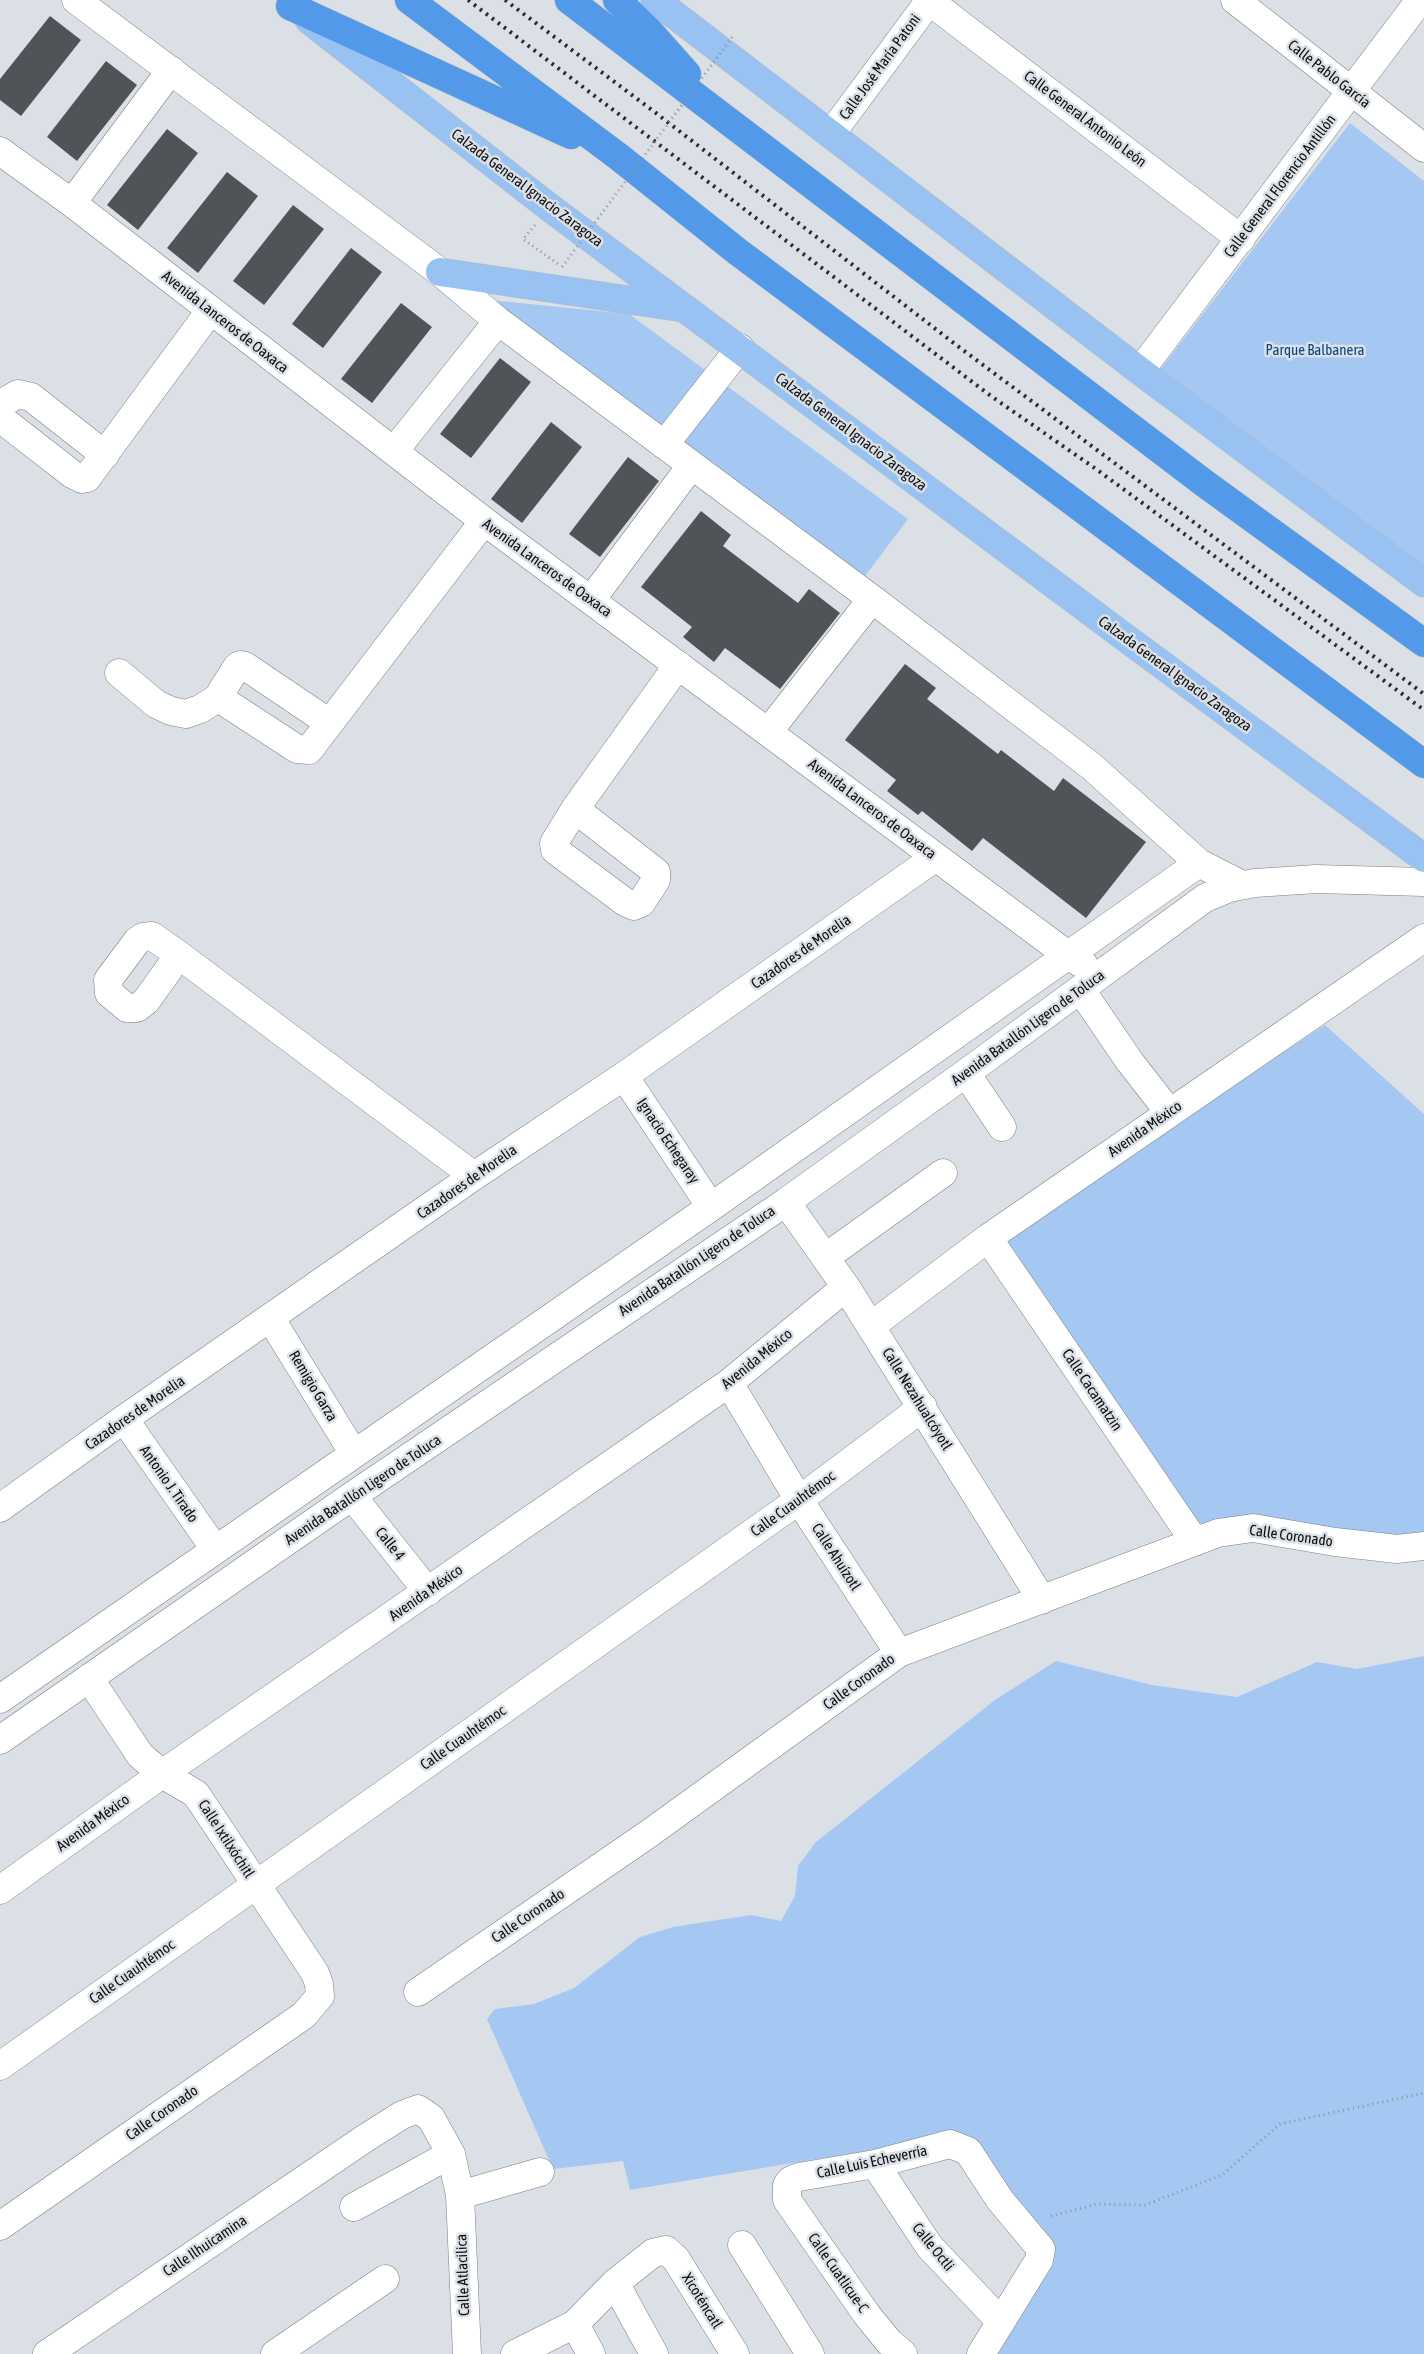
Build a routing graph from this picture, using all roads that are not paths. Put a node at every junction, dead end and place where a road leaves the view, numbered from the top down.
1 (76, 0) edge
2 (409, 0) edge
3 (569, 0) edge
4 (617, 0) edge
5 (655, 0) edge
6 (929, 0) edge
7 (1235, 0) edge
8 (1420, 0) edge
9 (286, 3) edge
10 (171, 70) junction
11 (1350, 92) junction
12 (722, 115) junction
13 (831, 134) junction
14 (1424, 148) edge
15 (0, 151) edge
16 (619, 157) junction
17 (72, 203) junction
18 (1241, 239) junction
19 (440, 272) junction
20 (687, 308) junction
21 (210, 311) junction
22 (498, 321) junction
23 (740, 348) junction
24 (1140, 371) junction
25 (0, 404) edge
26 (0, 414) edge
27 (664, 445) junction
28 (394, 451) junction
29 (105, 455) junction
30 (691, 466) junction
31 (484, 521) junction
32 (1424, 582) edge
33 (872, 599) junction
34 (591, 600) junction
35 (1424, 643) edge
36 (678, 665) junction
37 (119, 673) dead end
38 (221, 696) junction
39 (328, 722) junction
40 (769, 731) junction
41 (1424, 764) edge
42 (576, 809) dead end
43 (936, 857) junction
44 (1424, 858) edge
45 (1199, 863) junction
46 (1424, 882) edge
47 (1242, 885) junction
48 (1420, 947) edge
49 (179, 955) dead end
50 (1069, 956) junction
51 (1091, 982) junction
52 (966, 1073) junction
53 (624, 1076) junction
54 (1169, 1112) junction
55 (1002, 1127) dead end
56 (943, 1173) dead end
57 (474, 1176) junction
58 (786, 1202) junction
59 (711, 1207) junction
60 (988, 1238) junction
61 (826, 1256) junction
62 (846, 1287) junction
63 (272, 1319) junction
64 (870, 1326) junction
65 (729, 1383) junction
66 (923, 1407) junction
67 (124, 1419) junction
68 (354, 1454) junction
69 (352, 1496) junction
70 (799, 1500) junction
71 (0, 1508) edge
72 (1195, 1542) junction
73 (1424, 1546) edge
74 (215, 1549) junction
75 (428, 1592) junction
76 (1042, 1600) junction
77 (899, 1653) junction
78 (89, 1678) junction
79 (0, 1699) edge
80 (0, 1740) edge
81 (162, 1774) junction
82 (256, 1884) junction
83 (0, 1890) edge
84 (418, 1992) dead end
85 (320, 1996) joint
86 (0, 2066) edge
87 (451, 2154) junction
88 (875, 2164) junction
89 (540, 2172) dead end
90 (788, 2186) joint
91 (460, 2195) junction
92 (354, 2207) dead end
93 (0, 2226) edge
94 (742, 2245) dead end
95 (385, 2279) dead end
96 (615, 2282) junction
97 (1001, 2322) junction
98 (575, 2324) junction
99 (47, 2354) edge
100 (275, 2354) edge
101 (467, 2354) edge
102 (515, 2354) edge
103 (591, 2354) edge
104 (654, 2354) edge
105 (735, 2354) edge
106 (810, 2354) edge
107 (903, 2354) edge
108 (981, 2354) edge

1 - 10 street
2 - 16 highway
3 - 12 highway
4 - 12 highway
5 - 13 main road
6 - 13 street, Calle José María Patoni
6 - 18 street, Calle General Antonio León
7 - 11 street, Calle Pablo García
8 - 11 street, Calle General Florencio Antillón
9 - 16 highway
9 - 20 main road, Calzada General Ignacio Zaragoza
10 - 17 street
10 - 19 street
11 - 14 street, Calle Pablo García
11 - 18 street, Calle General Florencio Antillón
12 - 35 highway
13 - 24 main road
15 - 17 street, Avenida Lanceros de Oaxaca
16 - 41 highway
17 - 21 street, Avenida Lanceros de Oaxaca
18 - 24 street, Calle General Florencio Antillón
19 - 20 main road
19 - 22 street
20 - 23 main road, Calzada General Ignacio Zaragoza
21 - 28 street, Avenida Lanceros de Oaxaca
21 - 29 street
22 - 27 street
22 - 28 street
23 - 27 street
23 - 44 main road, Calzada General Ignacio Zaragoza
24 - 32 main road
25 - 29 street
26 - 29 street
27 - 30 street
28 - 31 street, Avenida Lanceros de Oaxaca
30 - 33 street
30 - 34 street
31 - 34 street, Avenida Lanceros de Oaxaca
31 - 39 street
33 - 40 street
33 - 45 street
34 - 36 street, Avenida Lanceros de Oaxaca
36 - 40 street, Avenida Lanceros de Oaxaca
36 - 42 street
37 - 38 street
38 - 39 street
38 - 39 street
40 - 43 street, Avenida Lanceros de Oaxaca
43 - 50 street, Avenida Lanceros de Oaxaca
43 - 53 street, Cazadores de Morelia
45 - 47 street
45 - 50 street
46 - 47 street, Avenida Batallón Ligero de Toluca
47 - 51 street, Avenida Batallón Ligero de Toluca
48 - 54 street, Avenida México
49 - 57 street
50 - 51 street, Avenida Lanceros de Oaxaca
50 - 59 street
51 - 52 street, Avenida Batallón Ligero de Toluca
51 - 54 street
52 - 55 street
52 - 58 street, Avenida Batallón Ligero de Toluca
53 - 57 street, Cazadores de Morelia
53 - 59 street, Ignacio Echegaray
54 - 60 street, Avenida México
56 - 61 street
57 - 63 street, Cazadores de Morelia
58 - 61 street, Calle Nezahualcóyotl
58 - 69 street, Avenida Batallón Ligero de Toluca
59 - 68 street
60 - 64 street, Avenida México
60 - 72 street, Calle Cacamatzin
61 - 62 street, Calle Nezahualcóyotl
62 - 64 street, Calle Nezahualcóyotl
62 - 65 street, Avenida México
63 - 67 street, Cazadores de Morelia
63 - 68 street, Remigio Garza
64 - 66 street, Calle Nezahualcóyotl
65 - 70 street, Calle Ahuízotl
65 - 75 street, Avenida México
66 - 70 street, Calle Cuauhtémoc
66 - 76 street, Calle Nezahualcóyotl
67 - 71 street, Cazadores de Morelia
67 - 74 street, Antonio J. Tirado
68 - 74 street
69 - 75 street, Calle 4
69 - 78 street, Avenida Batallón Ligero de Toluca
70 - 77 street, Calle Ahuízotl
70 - 82 street, Calle Cuauhtémoc
72 - 73 street, Calle Coronado
72 - 76 street, Calle Coronado
74 - 79 street
75 - 81 street, Avenida México
76 - 77 street, Calle Coronado
77 - 84 street, Calle Coronado
78 - 80 street, Avenida Batallón Ligero de Toluca
78 - 81 street, Calle Ixtilxóchitl
81 - 82 street, Calle Ixtilxóchitl
81 - 83 street, Avenida México
82 - 85 street, Calle Ixtilxóchitl
82 - 86 street, Calle Cuauhtémoc
85 - 93 street, Calle Coronado
87 - 91 street, Calle Atlacilica
87 - 92 street
87 - 99 street, Calle Ilhuicamina
88 - 90 street, Calle Luis Echeverría
88 - 97 street, Calle Octli
88 - 97 street, Calle Luis Echeverría
89 - 91 street
90 - 107 street, Calle Cuatlicue-C
91 - 101 street, Calle Atlacilica
94 - 106 street
95 - 100 street
96 - 98 street
96 - 104 street
96 - 105 street, Xicoténcatl
97 - 108 street
98 - 102 street
98 - 103 street

